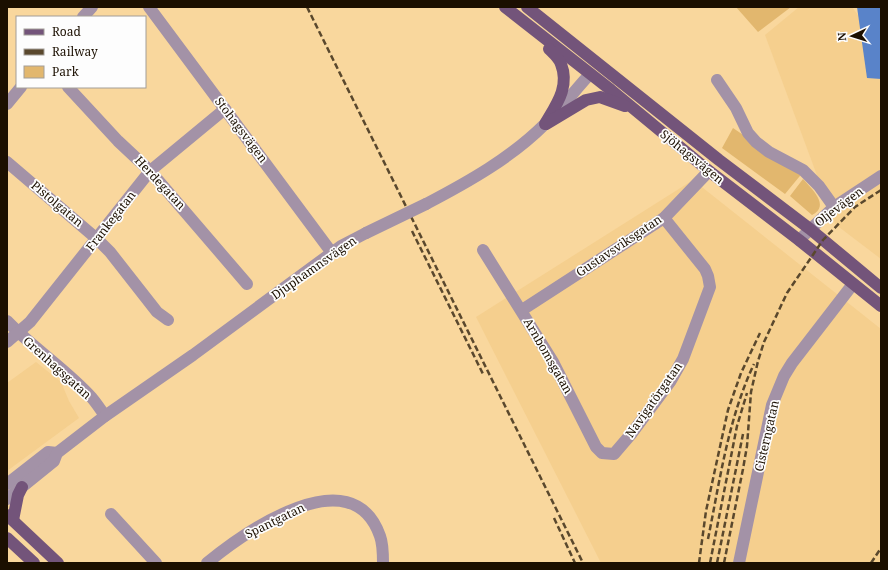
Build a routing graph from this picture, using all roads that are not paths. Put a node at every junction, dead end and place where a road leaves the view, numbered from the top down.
1 (92, 7) edge
2 (149, 7) edge
3 (505, 7) edge
4 (527, 7) edge
5 (84, 16) edge
6 (535, 31) junction
7 (599, 64) junction
8 (590, 74) junction
9 (717, 80) dead end
10 (20, 88) edge
11 (69, 88) edge
12 (7, 104) edge
13 (225, 109) junction
14 (633, 109) junction
15 (672, 123) junction
16 (545, 124) junction
17 (719, 160) junction
18 (7, 162) edge
19 (150, 171) junction
20 (709, 171) junction
21 (881, 176) edge
22 (834, 208) junction
23 (664, 218) junction
24 (810, 229) junction
25 (97, 239) junction
26 (799, 240) junction
27 (483, 250) dead end
28 (332, 253) junction
29 (862, 272) junction
30 (247, 284) dead end
31 (853, 284) junction
32 (881, 288) edge
33 (881, 306) edge
34 (522, 310) junction
35 (168, 320) dead end
36 (7, 321) edge
37 (19, 334) junction
38 (7, 342) edge
39 (105, 416) junction
40 (57, 452) junction
41 (614, 454) joint
42 (7, 484) edge
43 (22, 487) junction
44 (7, 498) edge
45 (111, 514) dead end
46 (9, 520) edge
47 (7, 538) edge
48 (54, 560) edge
49 (34, 563) edge
50 (156, 563) edge
51 (207, 563) edge
52 (383, 563) edge
53 (739, 563) edge

1 - 5 street
2 - 13 street, Stohagsvägen
3 - 6 main road, Sjöhagsvägen
4 - 7 main road, Sjöhagsvägen
6 - 8 main road, Sjöhagsvägen
6 - 16 main road
7 - 8 main road
7 - 15 main road, Sjöhagsvägen
8 - 14 main road, Sjöhagsvägen
8 - 15 main road
8 - 16 street, Djuphamnsvägen
9 - 22 street
10 - 12 street
11 - 19 street, Herdegatan
13 - 19 street, Frankegatan
13 - 28 street, Stohagsvägen
14 - 16 main road
14 - 20 main road, Sjöhagsvägen
15 - 17 main road, Sjöhagsvägen
16 - 28 street, Djuphamnsvägen, bridge
17 - 20 main road
17 - 24 main road, Sjöhagsvägen
18 - 25 street, Pistolgatan
19 - 25 street, Frankegatan
19 - 30 street, Herdegatan
20 - 23 street, Gustavsviksgatan
20 - 26 main road, Sjöhagsvägen
21 - 22 street, Oljevägen
22 - 24 street, Oljevägen
23 - 34 street, Gustavsviksgatan
23 - 41 street, Navigatörgatan
24 - 26 street, Oljevägen
24 - 29 main road, Sjöhagsvägen
25 - 35 street, Pistolgatan
25 - 37 street, Frankegatan
26 - 31 main road, Sjöhagsvägen
27 - 34 street, Arnbomsgatan
28 - 39 street, Djuphamnsvägen
29 - 31 main road
29 - 32 main road, Sjöhagsvägen
31 - 33 main road, Sjöhagsvägen
31 - 53 street, Cisterngatan
34 - 41 street, Arnbomsgatan
36 - 37 street, Grenhagsgatan
37 - 38 street, Frankegatan
37 - 39 street, Grenhagsgatan
39 - 40 street, Djuphamnsvägen
40 - 42 street, Djuphamnsvägen
40 - 43 street, Djuphamnsvägen
43 - 44 street, Djuphamnsvägen
43 - 46 main road
45 - 50 street
46 - 48 main road
47 - 49 main road
51 - 52 street, Spantgatan

